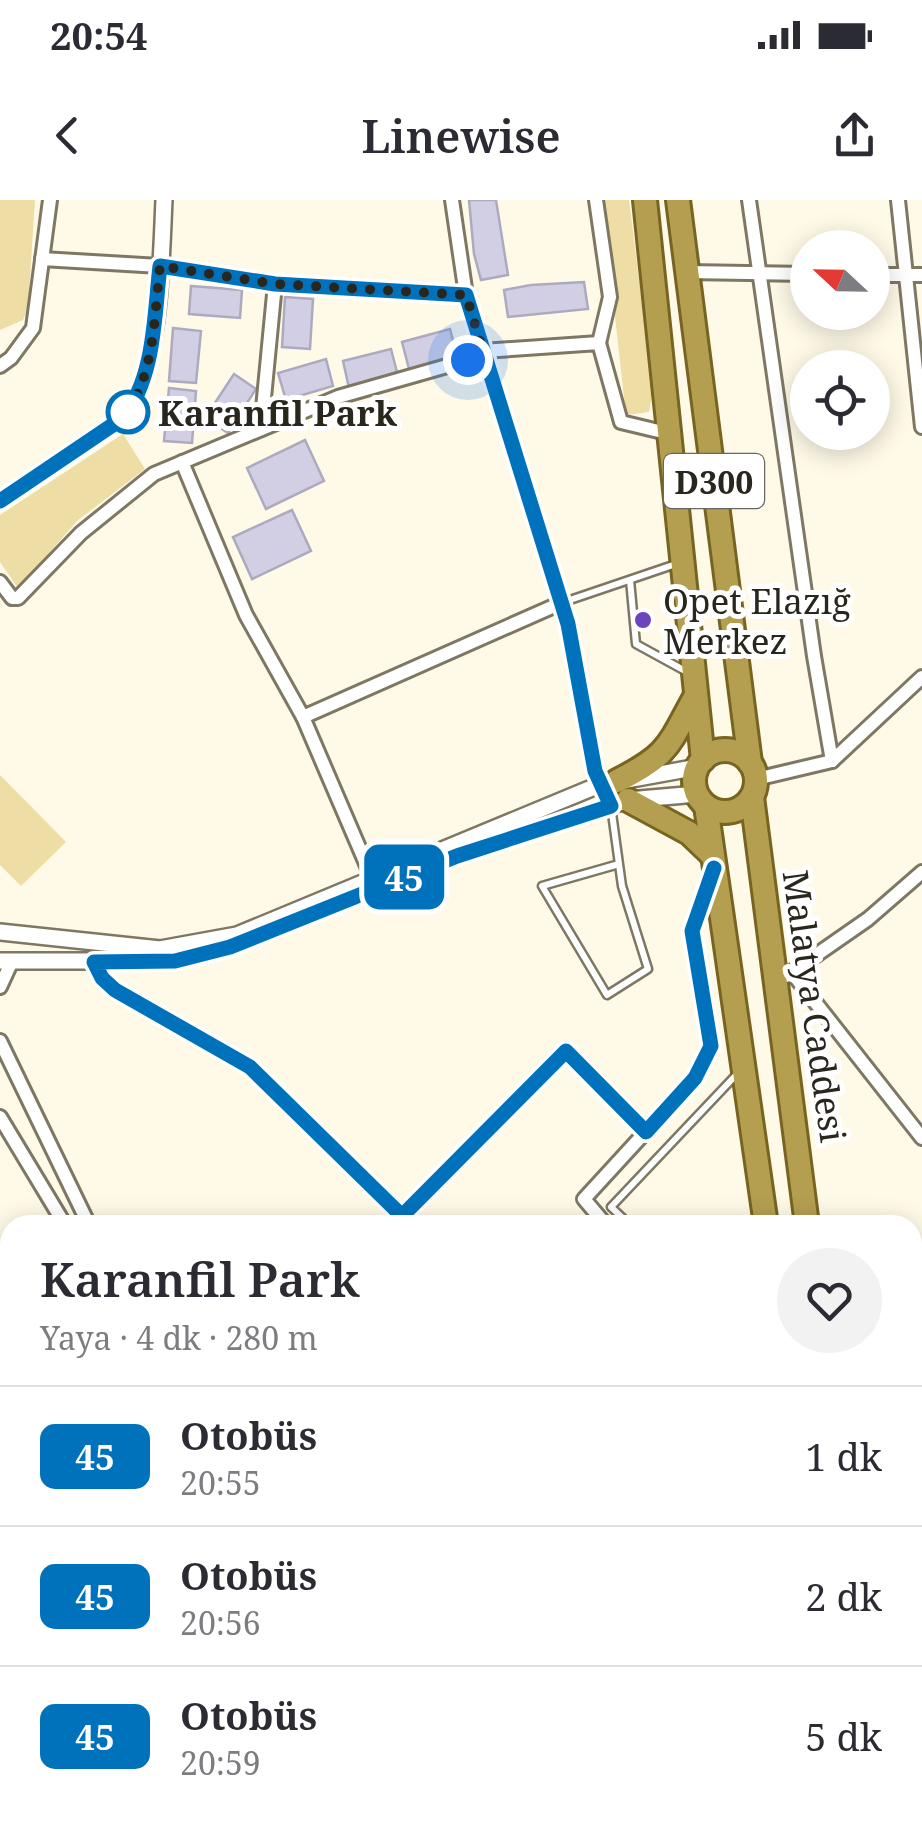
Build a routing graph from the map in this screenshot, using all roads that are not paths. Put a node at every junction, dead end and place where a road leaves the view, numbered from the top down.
1 (50, 200) edge
2 (164, 200) edge
3 (452, 200) edge
4 (596, 200) edge
5 (645, 200) edge
6 (678, 200) edge
7 (749, 200) edge
8 (898, 200) edge
9 (42, 259) junction
10 (160, 266) junction
11 (686, 272) junction
12 (758, 273) junction
13 (790, 274) edge
14 (922, 275) edge
15 (890, 276) edge
16 (906, 276) junction
17 (275, 284) junction
18 (466, 295) junction
19 (599, 343) junction
20 (483, 351) junction
21 (0, 366) edge
22 (922, 427) edge
23 (261, 429) junction
24 (671, 434) junction
25 (182, 462) junction
26 (0, 501) edge
27 (682, 562) junction
28 (630, 580) junction
29 (0, 582) edge
30 (561, 603) junction
31 (922, 678) edge
32 (694, 686) junction
33 (303, 717) junction
34 (832, 761) junction
35 (700, 763) junction
36 (753, 780) junction
37 (614, 793) junction
38 (701, 800) junction
39 (713, 861) junction
40 (619, 864) junction
41 (922, 872) edge
42 (373, 880) junction
43 (0, 932) edge
44 (6, 962) edge
45 (94, 962) junction
46 (783, 977) junction
47 (0, 987) edge
48 (0, 1040) edge
49 (743, 1067) junction
50 (0, 1117) edge
51 (646, 1132) junction
52 (922, 1138) edge
53 (59, 1215) edge
54 (83, 1215) edge
55 (401, 1215) edge
56 (403, 1215) edge
57 (598, 1215) edge
58 (619, 1215) edge
59 (765, 1215) edge
60 (806, 1215) edge

1 - 9 street
2 - 10 street
3 - 18 street
4 - 19 street
5 - 24 highway, D300
6 - 11 highway, Malatya Caddesi / D300
7 - 12 street
8 - 16 street
9 - 10 street
9 - 21 street
10 - 17 street
10 - 26 street
11 - 12 street
11 - 36 highway, Malatya Caddesi / D300
12 - 13 street
12 - 34 street
14 - 16 street
15 - 16 street
16 - 22 street
17 - 18 street
17 - 23 street
18 - 20 street
19 - 20 street
19 - 24 street
20 - 23 street
20 - 30 street
23 - 25 street
24 - 27 highway, D300
25 - 29 street
25 - 33 street
27 - 28 lane
27 - 32 highway, D300
28 - 30 lane
28 - 32 lane
30 - 33 street
30 - 37 street
31 - 34 street
32 - 35 highway, D300
32 - 37 highway
33 - 42 street
34 - 36 street
35 - 36 highway
35 - 37 street
35 - 38 highway
36 - 38 highway
36 - 46 highway, Malatya Caddesi / D300
37 - 38 street
37 - 39 highway
37 - 40 lane
37 - 42 street
37 - 45 street
38 - 39 highway
39 - 49 highway
39 - 51 street
40 - 40 lane
41 - 46 street
42 - 43 street
44 - 45 street
44 - 47 street
45 - 55 street
46 - 52 street
46 - 60 highway, Malatya Caddesi / D300
48 - 54 street
49 - 58 lane
49 - 59 highway
50 - 53 street
51 - 56 street
51 - 57 street

